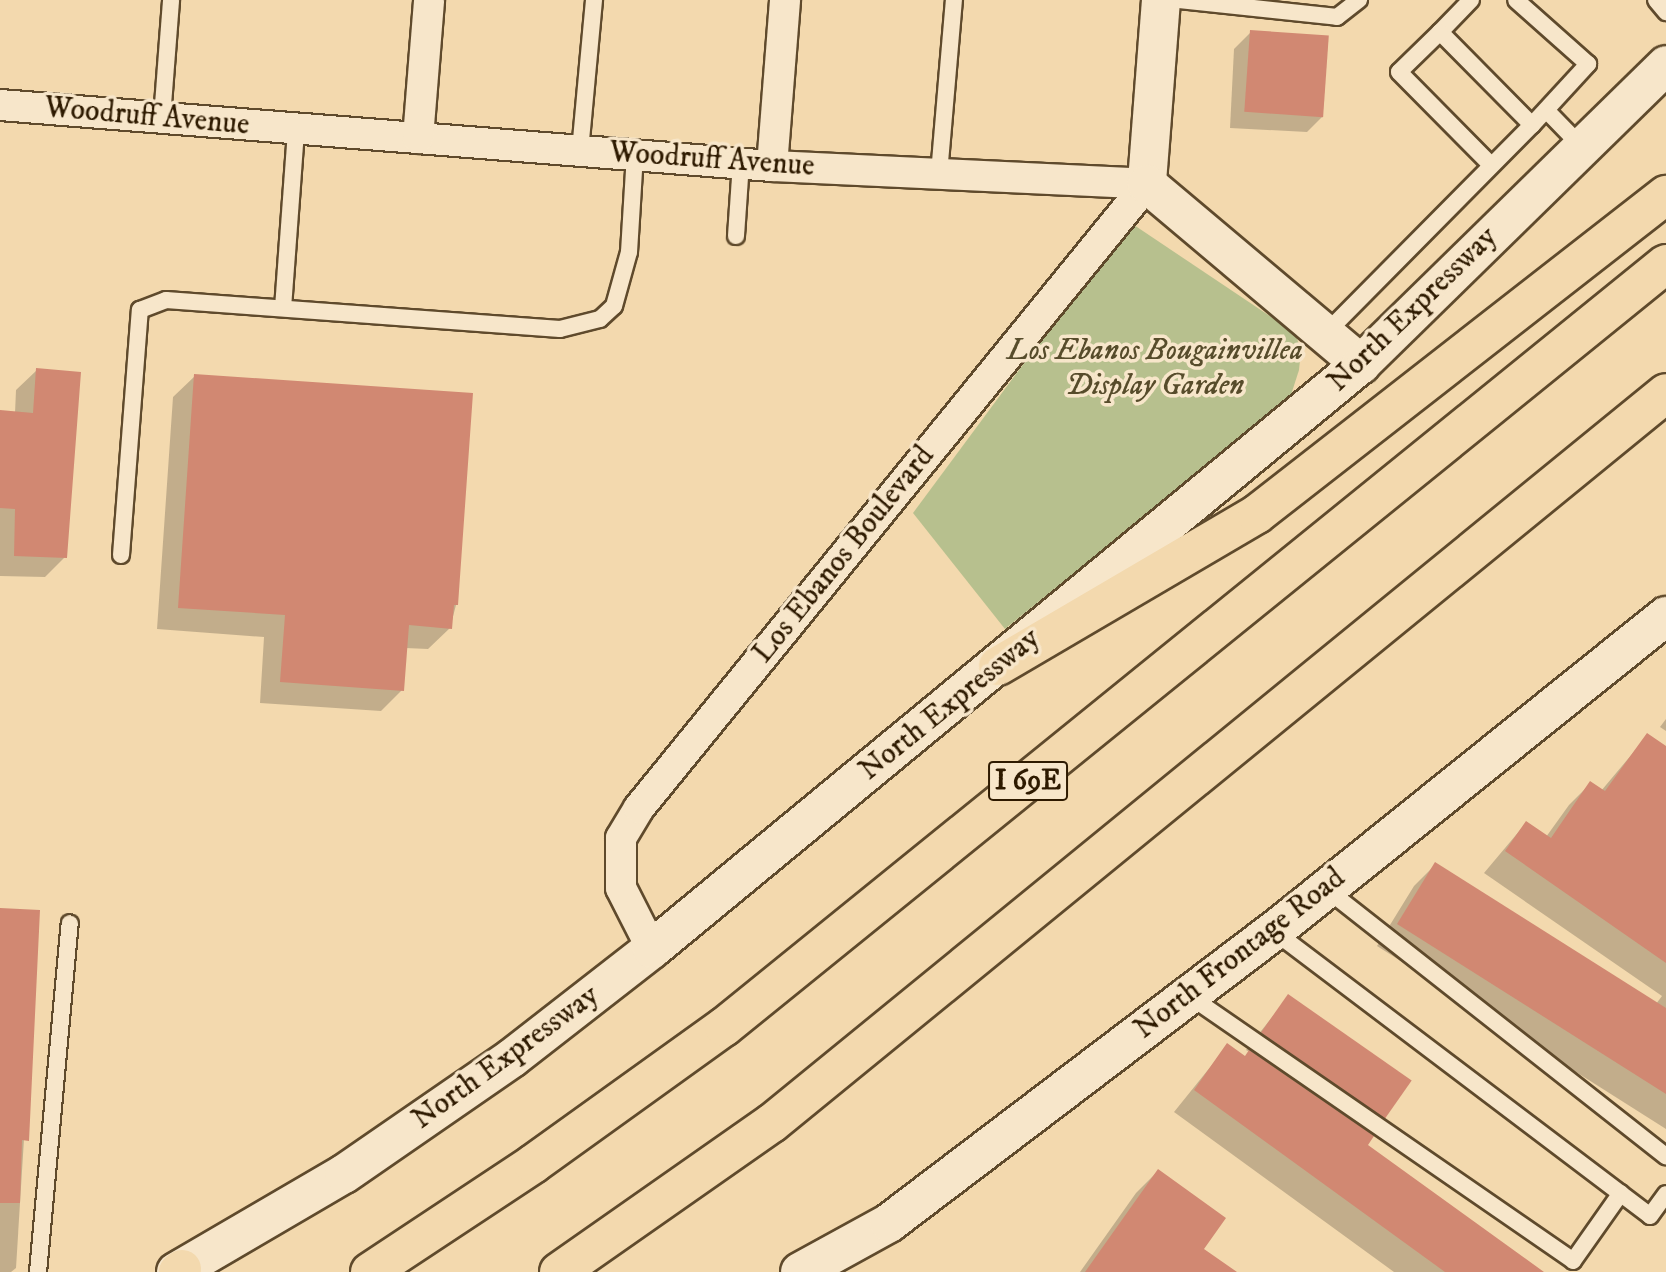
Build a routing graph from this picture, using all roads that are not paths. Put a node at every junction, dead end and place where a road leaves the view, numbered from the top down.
1 (172, 0) edge
2 (429, 0) edge
3 (594, 0) edge
4 (785, 0) edge
5 (954, 0) edge
6 (1161, 0) edge
7 (1179, 0) edge
8 (1359, 0) edge
9 (1471, 0) edge
10 (1516, 0) edge
11 (1656, 0) edge
12 (1666, 12) edge
13 (1440, 32) junction
14 (1666, 65) edge
15 (0, 105) edge
16 (1548, 112) junction
17 (162, 118) junction
18 (1532, 125) junction
19 (296, 129) junction
20 (418, 138) junction
21 (1582, 147) junction
22 (580, 151) junction
23 (635, 155) junction
24 (741, 163) junction
25 (1490, 165) junction
26 (772, 166) junction
27 (939, 174) junction
28 (1147, 184) junction
29 (1666, 195) edge
30 (736, 236) dead end
31 (1666, 264) edge
32 (283, 308) junction
33 (1325, 334) junction
34 (1361, 364) junction
35 (1666, 393) edge
36 (121, 555) dead end
37 (1666, 616) edge
38 (998, 667) junction
39 (1325, 888) junction
40 (70, 923) dead end
41 (1274, 931) junction
42 (652, 949) junction
43 (1188, 995) junction
44 (1666, 1156) edge
45 (1621, 1194) junction
46 (1666, 1194) edge
47 (179, 1271) edge
48 (38, 1272) edge
49 (370, 1272) edge
50 (559, 1272) edge
51 (800, 1272) edge

1 - 17 lane
2 - 20 street
3 - 22 lane
4 - 26 street
5 - 27 lane
6 - 28 main road
7 - 8 lane
9 - 13 lane
10 - 16 lane
11 - 12 lane
13 - 18 lane
13 - 25 lane
14 - 21 main road, North Expressway
15 - 17 street, Woodruff Avenue
16 - 18 lane
16 - 21 lane
17 - 19 street, Woodruff Avenue
18 - 25 lane
19 - 20 street, Woodruff Avenue
19 - 32 lane
20 - 22 street, Woodruff Avenue
21 - 34 main road, North Expressway
22 - 23 street, Woodruff Avenue
23 - 24 street, Woodruff Avenue
23 - 32 lane
24 - 26 street, Woodruff Avenue
24 - 30 lane
25 - 33 lane
26 - 27 street, Woodruff Avenue
27 - 28 street, Woodruff Avenue
28 - 33 main road
28 - 42 street, Los Ebanos Boulevard
29 - 38 highway
31 - 49 highway, I 69E
32 - 36 lane
33 - 34 main road
34 - 38 main road, North Expressway
35 - 50 highway
37 - 39 main road, North Frontage Road
38 - 42 main road, North Expressway
39 - 41 main road, North Frontage Road
39 - 44 lane
40 - 48 lane
41 - 43 main road, North Frontage Road
41 - 45 lane
42 - 47 main road, North Expressway
43 - 45 lane
43 - 51 main road, North Frontage Road
45 - 46 lane

